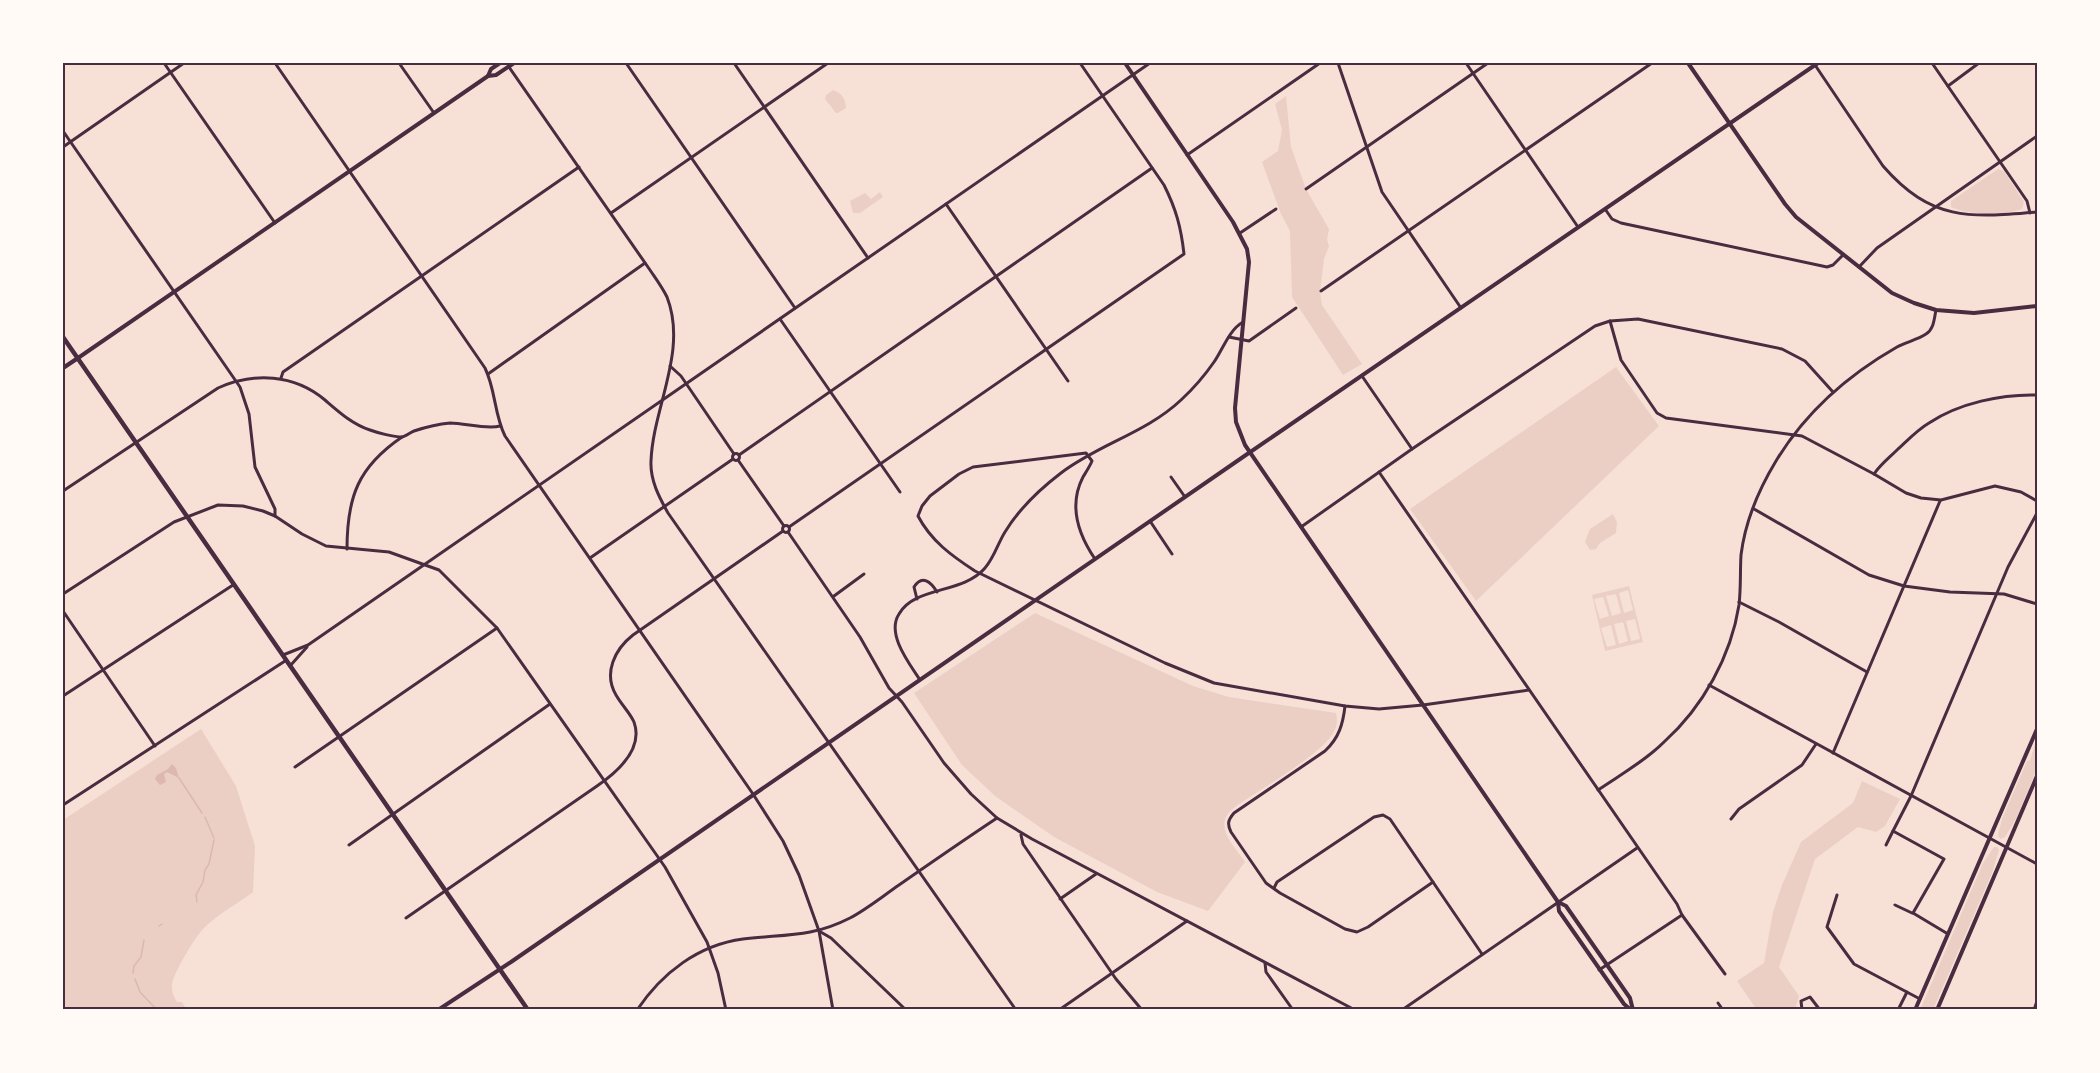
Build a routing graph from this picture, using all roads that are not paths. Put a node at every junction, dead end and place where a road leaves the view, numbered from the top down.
1 (164, 63) edge
2 (184, 63) edge
3 (275, 63) edge
4 (399, 63) edge
5 (500, 63) edge
6 (514, 63) edge
7 (626, 63) edge
8 (734, 63) edge
9 (828, 63) edge
10 (1080, 63) edge
11 (1125, 63) edge
12 (1150, 63) edge
13 (1320, 63) edge
14 (1338, 63) edge
15 (1466, 63) edge
16 (1488, 63) edge
17 (1652, 63) edge
18 (1688, 63) edge
19 (1932, 63) edge
20 (1979, 63) edge
21 (1816, 64) edge
22 (509, 66) junction
23 (171, 72) junction
24 (1473, 74) junction
25 (1133, 75) junction
26 (488, 76) junction
27 (1948, 86) junction
28 (1102, 96) junction
29 (765, 107) junction
30 (434, 113) junction
31 (1730, 124) junction
32 (63, 131) edge
33 (2037, 136) edge
34 (70, 141) junction
35 (63, 147) edge
36 (1367, 147) junction
37 (1526, 150) junction
38 (1188, 155) junction
39 (691, 158) junction
40 (2001, 162) junction
41 (579, 167) junction
42 (1152, 168) junction
43 (350, 171) junction
44 (1306, 189) dead end
45 (946, 204) junction
46 (1937, 206) junction
47 (1276, 209) dead end
48 (1605, 209) junction
49 (2037, 212) edge
50 (611, 213) junction
51 (2030, 213) junction
52 (275, 223) junction
53 (1578, 227) junction
54 (1409, 231) junction
55 (1240, 233) junction
56 (1843, 255) junction
57 (868, 258) junction
58 (645, 263) junction
59 (1859, 267) junction
60 (422, 276) junction
61 (996, 276) junction
62 (1321, 291) dead end
63 (175, 292) junction
64 (2037, 306) edge
65 (795, 308) junction
66 (1296, 308) dead end
67 (1461, 308) junction
68 (1936, 310) junction
69 (780, 319) junction
70 (1244, 321) junction
71 (1610, 321) junction
72 (63, 337) edge
73 (1229, 337) junction
74 (1242, 339) junction
75 (1046, 349) junction
76 (78, 358) junction
77 (670, 366) junction
78 (63, 368) edge
79 (488, 374) junction
80 (1362, 376) junction
81 (281, 378) junction
82 (236, 381) junction
83 (1068, 381) dead end
84 (686, 385) junction
85 (830, 391) junction
86 (1833, 392) junction
87 (2037, 395) edge
88 (662, 401) junction
89 (500, 426) junction
90 (1794, 435) junction
91 (402, 436) junction
92 (136, 443) junction
93 (1412, 449) junction
94 (1250, 452) junction
95 (734, 454) junction
96 (1088, 454) junction
97 (739, 455) junction
98 (733, 459) junction
99 (738, 460) junction
100 (880, 464) junction
101 (1379, 472) junction
102 (1874, 474) junction
103 (1171, 477) dead end
104 (539, 485) junction
105 (63, 491) edge
106 (900, 492) dead end
107 (1185, 497) junction
108 (1941, 500) junction
109 (2037, 501) edge
110 (664, 506) junction
111 (1754, 510) junction
112 (2037, 513) edge
113 (275, 516) junction
114 (187, 517) junction
115 (1150, 521) junction
116 (784, 526) junction
117 (789, 526) junction
118 (1301, 527) junction
119 (783, 531) junction
120 (788, 532) junction
121 (347, 549) junction
122 (1172, 554) dead end
123 (590, 558) junction
124 (1095, 560) junction
125 (424, 565) junction
126 (980, 573) junction
127 (864, 574) dead end
128 (714, 579) junction
129 (233, 585) junction
130 (1904, 586) junction
131 (937, 592) junction
132 (1997, 593) junction
133 (63, 594) edge
134 (833, 596) junction
135 (917, 599) junction
136 (1036, 600) junction
137 (1739, 602) junction
138 (2037, 604) edge
139 (63, 611) edge
140 (497, 628) junction
141 (640, 630) junction
142 (308, 645) junction
143 (281, 655) junction
144 (285, 660) junction
145 (290, 667) junction
146 (103, 670) junction
147 (1868, 672) junction
148 (920, 680) junction
149 (1709, 685) junction
150 (1529, 690) junction
151 (63, 696) edge
152 (896, 696) junction
153 (550, 704) junction
154 (1423, 705) junction
155 (1345, 706) junction
156 (2037, 729) edge
157 (339, 737) junction
158 (829, 743) junction
159 (1816, 744) junction
160 (155, 746) junction
161 (1833, 753) junction
162 (295, 767) dead end
163 (2037, 776) edge
164 (604, 781) junction
165 (1598, 790) junction
166 (753, 794) junction
167 (1911, 796) junction
168 (63, 805) edge
169 (392, 814) junction
170 (997, 818) junction
171 (1731, 819) dead end
172 (1893, 831) junction
173 (1020, 833) junction
174 (1990, 839) junction
175 (349, 845) dead end
176 (1886, 845) dead end
177 (1637, 848) junction
178 (2006, 848) junction
179 (660, 860) junction
180 (2037, 864) edge
181 (919, 871) junction
182 (1096, 873) junction
183 (1433, 882) junction
184 (1274, 888) junction
185 (445, 891) junction
186 (1837, 895) dead end
187 (1060, 899) junction
188 (1558, 902) junction
189 (1895, 905) dead end
190 (1913, 913) junction
191 (1682, 915) junction
192 (406, 918) dead end
193 (1186, 921) junction
194 (819, 931) junction
195 (1948, 934) junction
196 (709, 948) junction
197 (1482, 954) junction
198 (1265, 963) junction
199 (1607, 965) junction
200 (500, 970) junction
201 (1599, 970) junction
202 (1112, 973) junction
203 (1725, 974) dead end
204 (1907, 992) junction
205 (1920, 999) junction
206 (2037, 1001) edge
207 (1718, 1003) dead end
208 (438, 1010) edge
209 (528, 1010) edge
210 (637, 1010) edge
211 (726, 1010) edge
212 (833, 1010) edge
213 (906, 1010) edge
214 (1016, 1010) edge
215 (1059, 1010) edge
216 (1142, 1010) edge
217 (1293, 1010) edge
218 (1355, 1010) edge
219 (1402, 1010) edge
220 (1632, 1010) edge
221 (1723, 1010) edge
222 (1802, 1010) edge
223 (1821, 1010) edge
224 (1898, 1010) edge
225 (1915, 1010) edge
226 (1937, 1010) edge
227 (2034, 1010) edge

1 - 23 street
2 - 23 street
3 - 43 street
4 - 30 street
5 - 26 main road
6 - 22 main road
7 - 39 street
8 - 29 street
9 - 29 street
10 - 28 street
11 - 25 main road
12 - 25 street
13 - 38 street
14 - 36 street
15 - 24 street
16 - 24 street
17 - 37 street
18 - 31 main road
19 - 27 street
20 - 27 street
21 - 31 main road
21 - 46 street
22 - 26 main road
22 - 41 street
23 - 34 street
23 - 52 street
24 - 36 street
24 - 37 street
25 - 28 street
25 - 38 main road
26 - 30 main road
27 - 40 street
28 - 42 street
28 - 45 street
29 - 39 street
29 - 57 street
30 - 43 main road
31 - 48 main road
31 - 56 main road
32 - 34 street
33 - 40 street
34 - 35 street
34 - 63 street
36 - 44 street
36 - 54 street
37 - 53 street
37 - 54 street
38 - 55 main road
39 - 50 street
39 - 65 street
40 - 46 street
40 - 51 street
41 - 50 street
41 - 60 street
42 - 61 street
42 - 75 street
43 - 52 main road
43 - 60 street
45 - 57 street
45 - 61 street
46 - 51 street
46 - 59 street
47 - 55 street
48 - 53 main road
48 - 56 street
49 - 51 street
50 - 58 street
52 - 63 main road
53 - 67 main road
54 - 62 street
54 - 67 street
55 - 70 main road
56 - 59 main road
57 - 65 street
58 - 77 street
58 - 79 street
59 - 68 main road
60 - 79 street
60 - 81 street
61 - 75 street
61 - 85 street
63 - 76 main road
63 - 82 street
64 - 68 main road
65 - 69 street
66 - 74 street
67 - 80 main road
68 - 86 street
69 - 84 street
69 - 85 street
70 - 73 street
70 - 74 main road
71 - 86 street
71 - 90 street
71 - 93 street
72 - 76 main road
73 - 74 street
73 - 96 street
74 - 94 main road
75 - 83 street
75 - 100 street
76 - 78 main road
76 - 92 main road
77 - 84 street
77 - 88 street
79 - 89 street
80 - 93 street
80 - 94 main road
81 - 82 street
81 - 91 street
82 - 92 street
82 - 113 street
84 - 88 street
84 - 95 street
85 - 97 street
85 - 100 street
86 - 90 street
87 - 102 street
88 - 104 street
88 - 110 street
89 - 91 street
89 - 104 street
90 - 102 street
90 - 111 street
91 - 121 street
92 - 105 street
92 - 114 main road
93 - 101 street
94 - 107 main road
94 - 118 main road
95 - 97 street
95 - 98 street
96 - 124 street
96 - 126 street
96 - 126 street
97 - 99 street
98 - 99 street
98 - 110 street
99 - 116 street
100 - 106 street
100 - 117 street
101 - 118 street
101 - 150 street
102 - 108 street
103 - 107 street
104 - 123 street
104 - 125 street
107 - 115 main road
108 - 109 street
108 - 130 street
110 - 123 street
110 - 128 street
111 - 130 street
111 - 137 street
112 - 132 street
113 - 114 street
113 - 121 street
114 - 129 main road
114 - 133 street
115 - 122 street
115 - 124 main road
116 - 117 street
116 - 119 street
117 - 120 street
118 - 154 main road
119 - 120 street
119 - 128 street
120 - 134 street
121 - 125 street
123 - 141 street
124 - 136 main road
125 - 140 street
125 - 142 street
126 - 131 street
126 - 136 street
127 - 134 street
128 - 141 street
128 - 158 street
129 - 143 main road
129 - 146 street
130 - 132 street
130 - 147 street
131 - 135 street
131 - 135 street
132 - 138 street
132 - 167 street
134 - 152 street
135 - 148 street
136 - 148 main road
136 - 155 street
137 - 147 street
137 - 149 street
139 - 146 street
140 - 153 street
140 - 157 street
141 - 164 street
141 - 166 street
142 - 143 street
142 - 145 street
143 - 144 main road
144 - 145 main road
144 - 160 street
145 - 157 main road
146 - 151 street
146 - 160 street
147 - 161 street
148 - 152 main road
149 - 159 street
149 - 165 street
150 - 154 street
150 - 165 street
152 - 158 main road
152 - 170 street
153 - 164 street
153 - 169 street
154 - 155 street
154 - 188 main road
155 - 184 street
156 - 174 main road
157 - 162 street
157 - 169 main road
158 - 166 main road
158 - 181 street
159 - 161 street
159 - 171 street
160 - 168 street
161 - 167 street
163 - 178 main road
164 - 179 street
164 - 185 street
165 - 177 street
166 - 179 main road
166 - 194 street
167 - 172 street
167 - 174 street
169 - 175 street
169 - 185 main road
170 - 173 street
170 - 181 street
172 - 176 street
172 - 190 street
173 - 182 street
173 - 187 street
174 - 178 street
174 - 195 main road
177 - 188 street
177 - 191 street
178 - 180 street
178 - 226 main road
179 - 196 street
179 - 200 main road
181 - 194 street
181 - 214 street
182 - 187 street
182 - 193 street
183 - 184 street
183 - 184 street
183 - 197 street
185 - 192 street
185 - 200 main road
186 - 204 street
187 - 202 street
188 - 197 street
188 - 199 main road
188 - 201 main road
189 - 190 street
190 - 195 street
191 - 199 street
191 - 203 street
193 - 198 street
193 - 202 street
194 - 196 street
194 - 212 street
194 - 213 street
195 - 205 main road
196 - 210 street
196 - 211 street
197 - 219 street
198 - 217 street
198 - 218 street
199 - 201 street
199 - 220 main road
200 - 208 main road
200 - 209 main road
201 - 220 main road
202 - 215 street
202 - 216 street
204 - 205 street
204 - 224 street
205 - 225 main road
206 - 227 street
207 - 221 street
222 - 223 street

